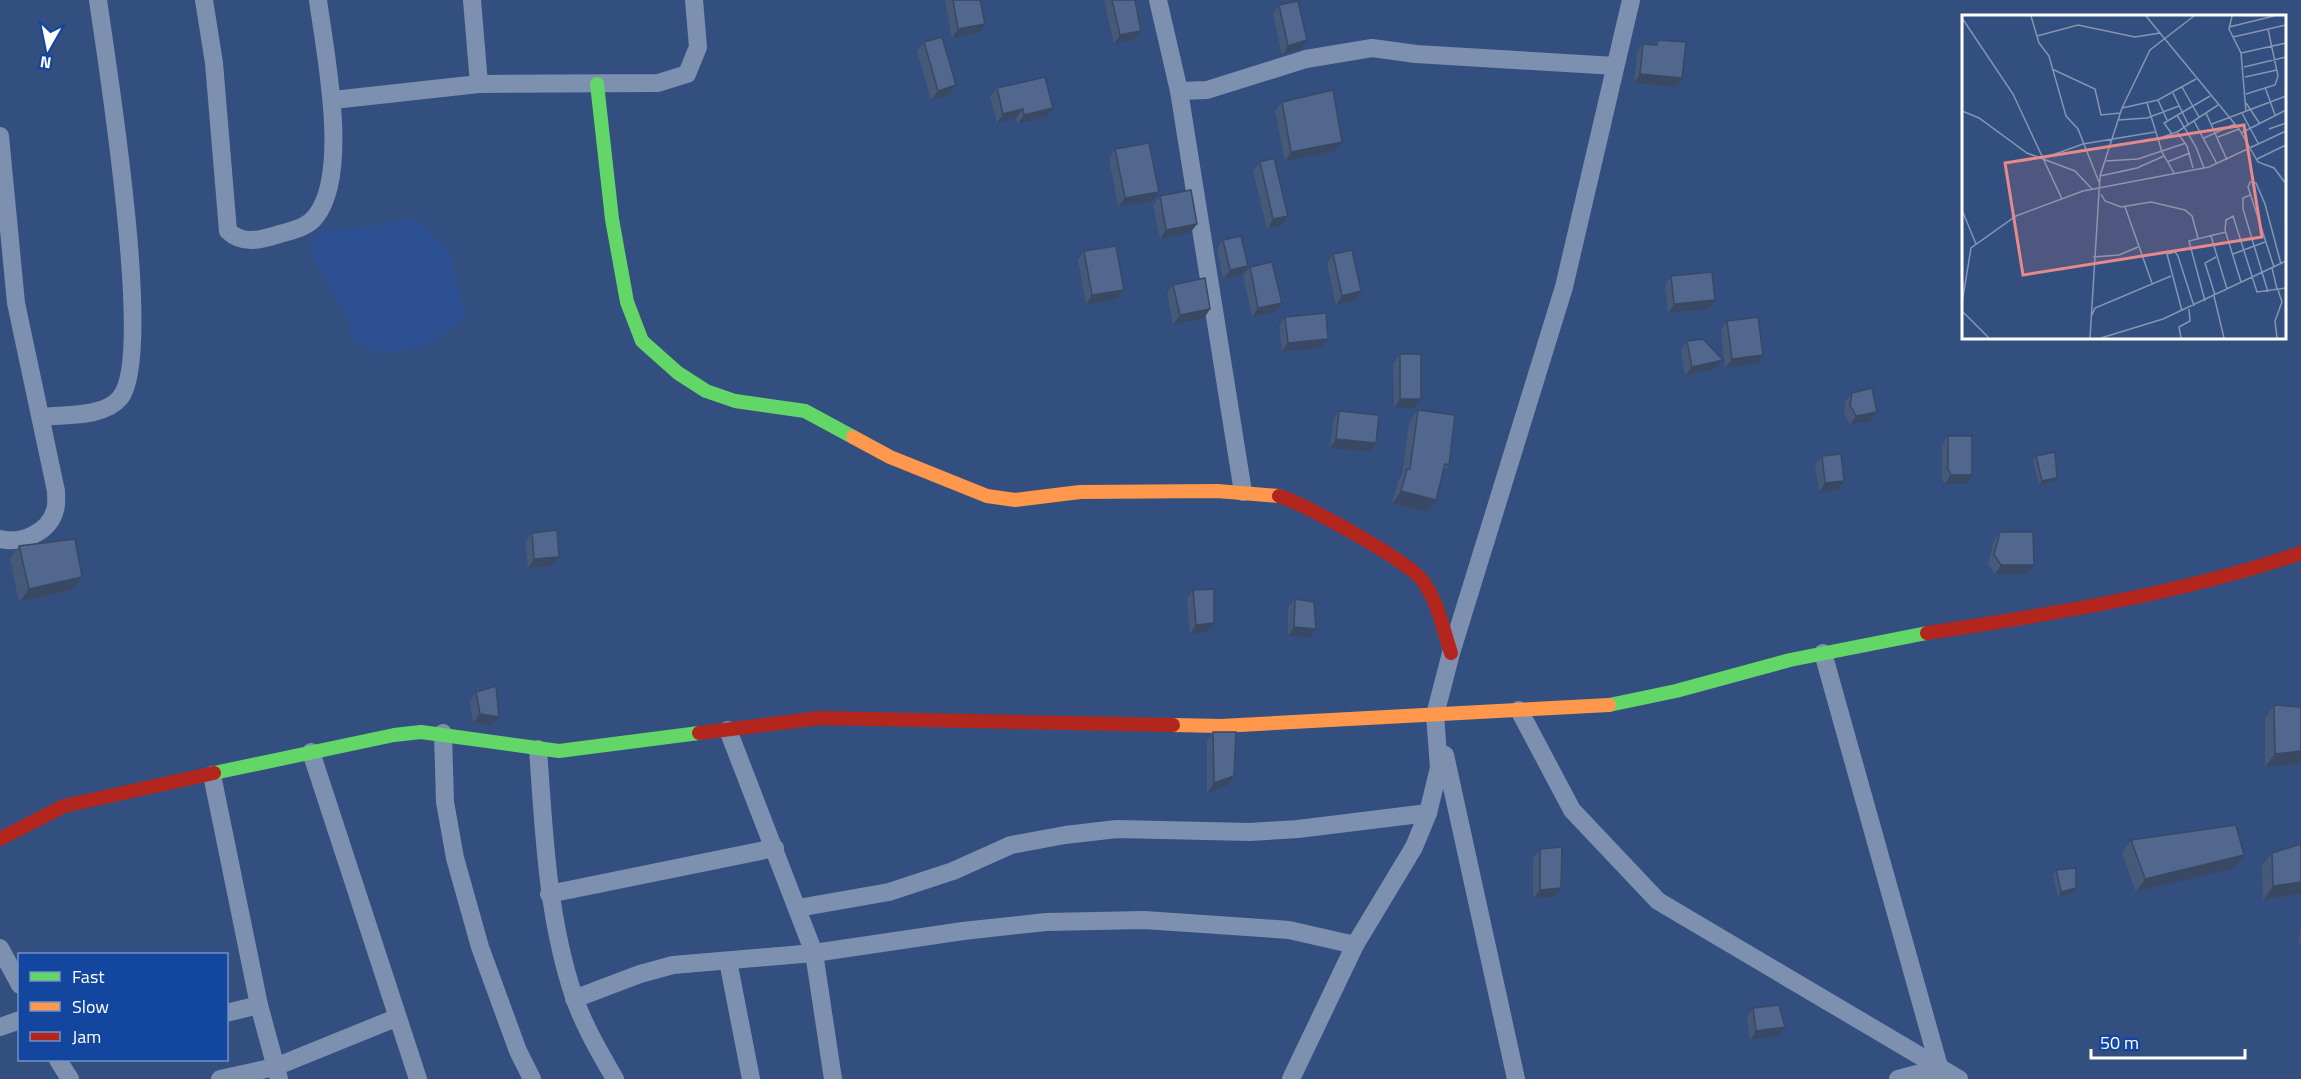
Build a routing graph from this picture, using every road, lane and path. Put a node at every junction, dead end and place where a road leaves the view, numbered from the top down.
1 (98, 0) edge
2 (204, 0) edge
3 (318, 0) edge
4 (472, 0) edge
5 (694, 0) edge
6 (1158, 0) edge
7 (1631, 0) edge
8 (1615, 66) junction
9 (479, 84) junction
10 (597, 84) junction
11 (1179, 91) junction
12 (333, 100) junction
13 (0, 136) edge
14 (41, 417) junction
15 (1243, 492) junction
16 (0, 539) edge
17 (2301, 553) edge
18 (1451, 653) junction
19 (1823, 653) junction
20 (1519, 710) junction
21 (1435, 715) junction
22 (728, 730) junction
23 (443, 733) junction
24 (538, 749) junction
25 (311, 752) junction
26 (212, 775) junction
27 (1428, 813) junction
28 (0, 839) edge
29 (775, 848) junction
30 (549, 894) junction
31 (798, 908) junction
32 (1355, 945) junction
33 (0, 948) edge
34 (814, 953) junction
35 (728, 962) junction
36 (18, 981) edge
37 (574, 999) junction
38 (260, 1005) junction
39 (228, 1013) edge
40 (396, 1018) junction
41 (18, 1021) edge
42 (0, 1027) edge
43 (59, 1061) edge
44 (277, 1073) edge
45 (1941, 1074) edge
46 (70, 1079) edge
47 (220, 1079) edge
48 (418, 1079) edge
49 (532, 1079) edge
50 (615, 1079) edge
51 (751, 1079) edge
52 (833, 1079) edge
53 (1291, 1079) edge
54 (1516, 1079) edge
55 (1898, 1079) edge
56 (1959, 1079) edge

1 - 14 street
2 - 12 street
3 - 12 street
4 - 9 street
5 - 10 street
6 - 11 street
7 - 8 street
8 - 11 street
8 - 18 street
9 - 10 street
9 - 12 street
10 - 15 street
11 - 15 street
13 - 14 street
14 - 16 street
15 - 18 street
17 - 19 street
18 - 21 street
19 - 20 street
19 - 45 street
20 - 21 street
20 - 45 street
21 - 22 street
21 - 27 street
21 - 54 street
22 - 24 street
22 - 29 street
23 - 24 street
23 - 25 street
23 - 49 street
24 - 30 street
25 - 26 street
25 - 40 street
26 - 28 street
26 - 38 street
27 - 31 street
27 - 32 street
29 - 30 street
29 - 31 street
30 - 37 street
31 - 34 street
32 - 34 street
32 - 53 street
33 - 36 street
34 - 35 street
34 - 52 street
35 - 37 street
35 - 51 street
37 - 50 street
38 - 39 street
38 - 44 street
40 - 44 street
40 - 48 street
41 - 42 street
43 - 46 street
44 - 47 street
45 - 55 street
45 - 56 street

